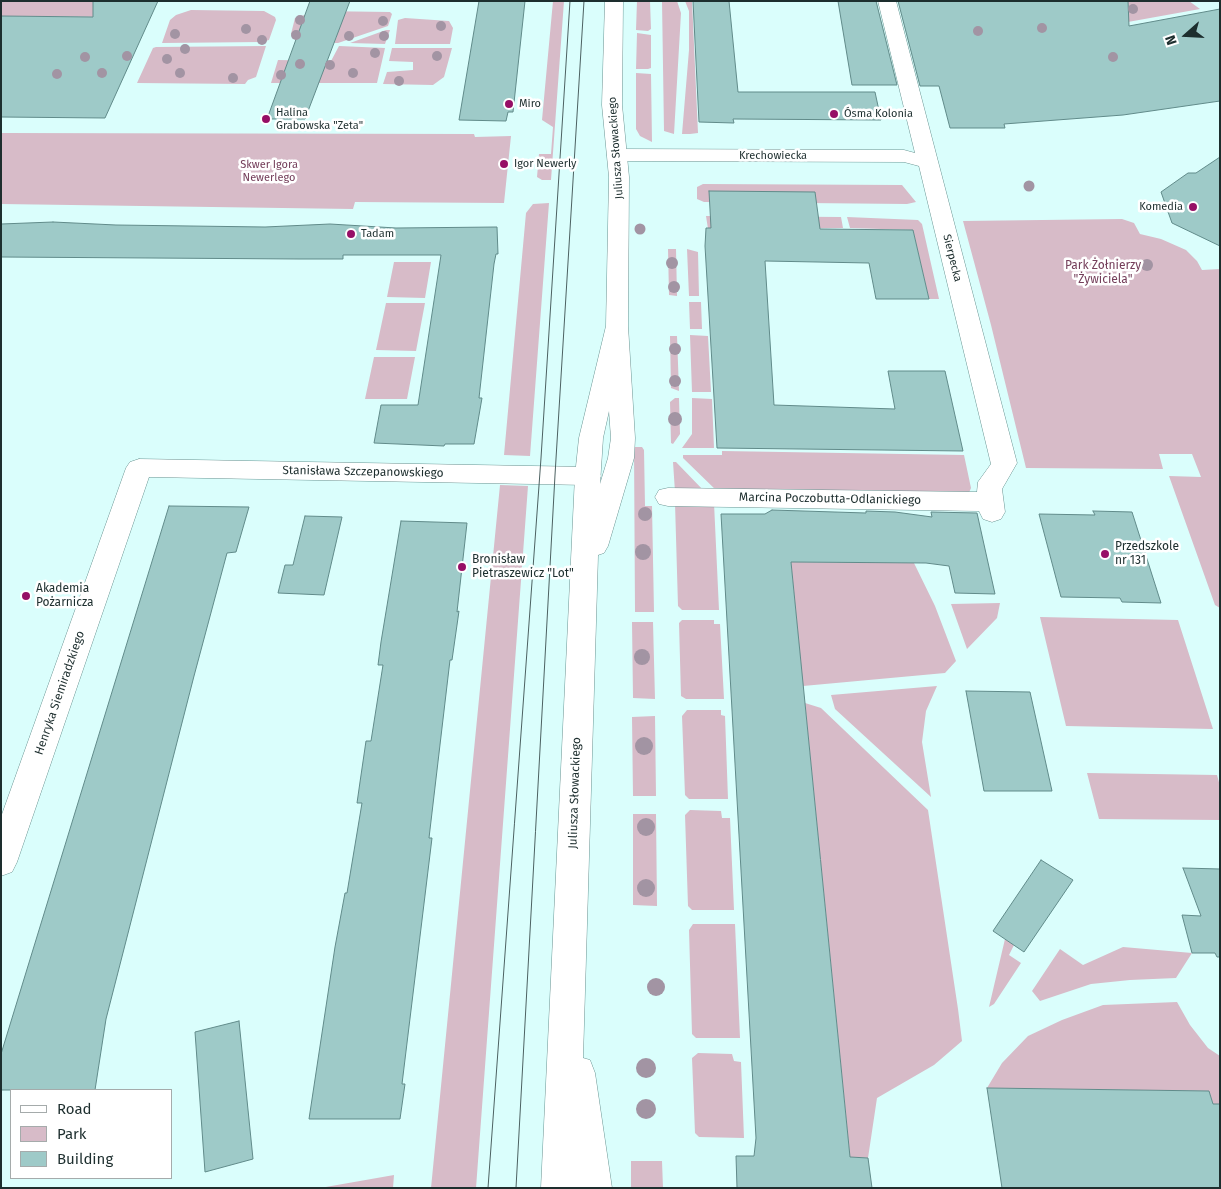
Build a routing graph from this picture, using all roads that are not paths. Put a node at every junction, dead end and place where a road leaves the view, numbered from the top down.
1 (614, 1) edge
2 (887, 1) edge
3 (617, 155) junction
4 (928, 162) junction
5 (618, 326) junction
6 (139, 468) joint
7 (588, 476) junction
8 (668, 497) dead end
9 (992, 507) joint
10 (584, 584) junction
11 (1, 862) edge
12 (568, 1002) junction
13 (560, 1188) edge
14 (593, 1188) edge

1 - 3 street, Juliusza Słowackiego
2 - 4 street, Sierpecka
3 - 4 street, Krechowiecka
3 - 5 street, Juliusza Słowackiego
4 - 9 street, Sierpecka
5 - 7 street, Juliusza Słowackiego
5 - 10 street, Juliusza Słowackiego
6 - 7 street, Stanisława Szczepanowskiego
6 - 11 street, Henryka Siemiradzkiego
7 - 10 street, Juliusza Słowackiego
8 - 9 street, Marcina Poczobutta-Odlanickiego
10 - 12 street, Juliusza Słowackiego
12 - 13 street, Juliusza Słowackiego
12 - 14 street, Juliusza Słowackiego

